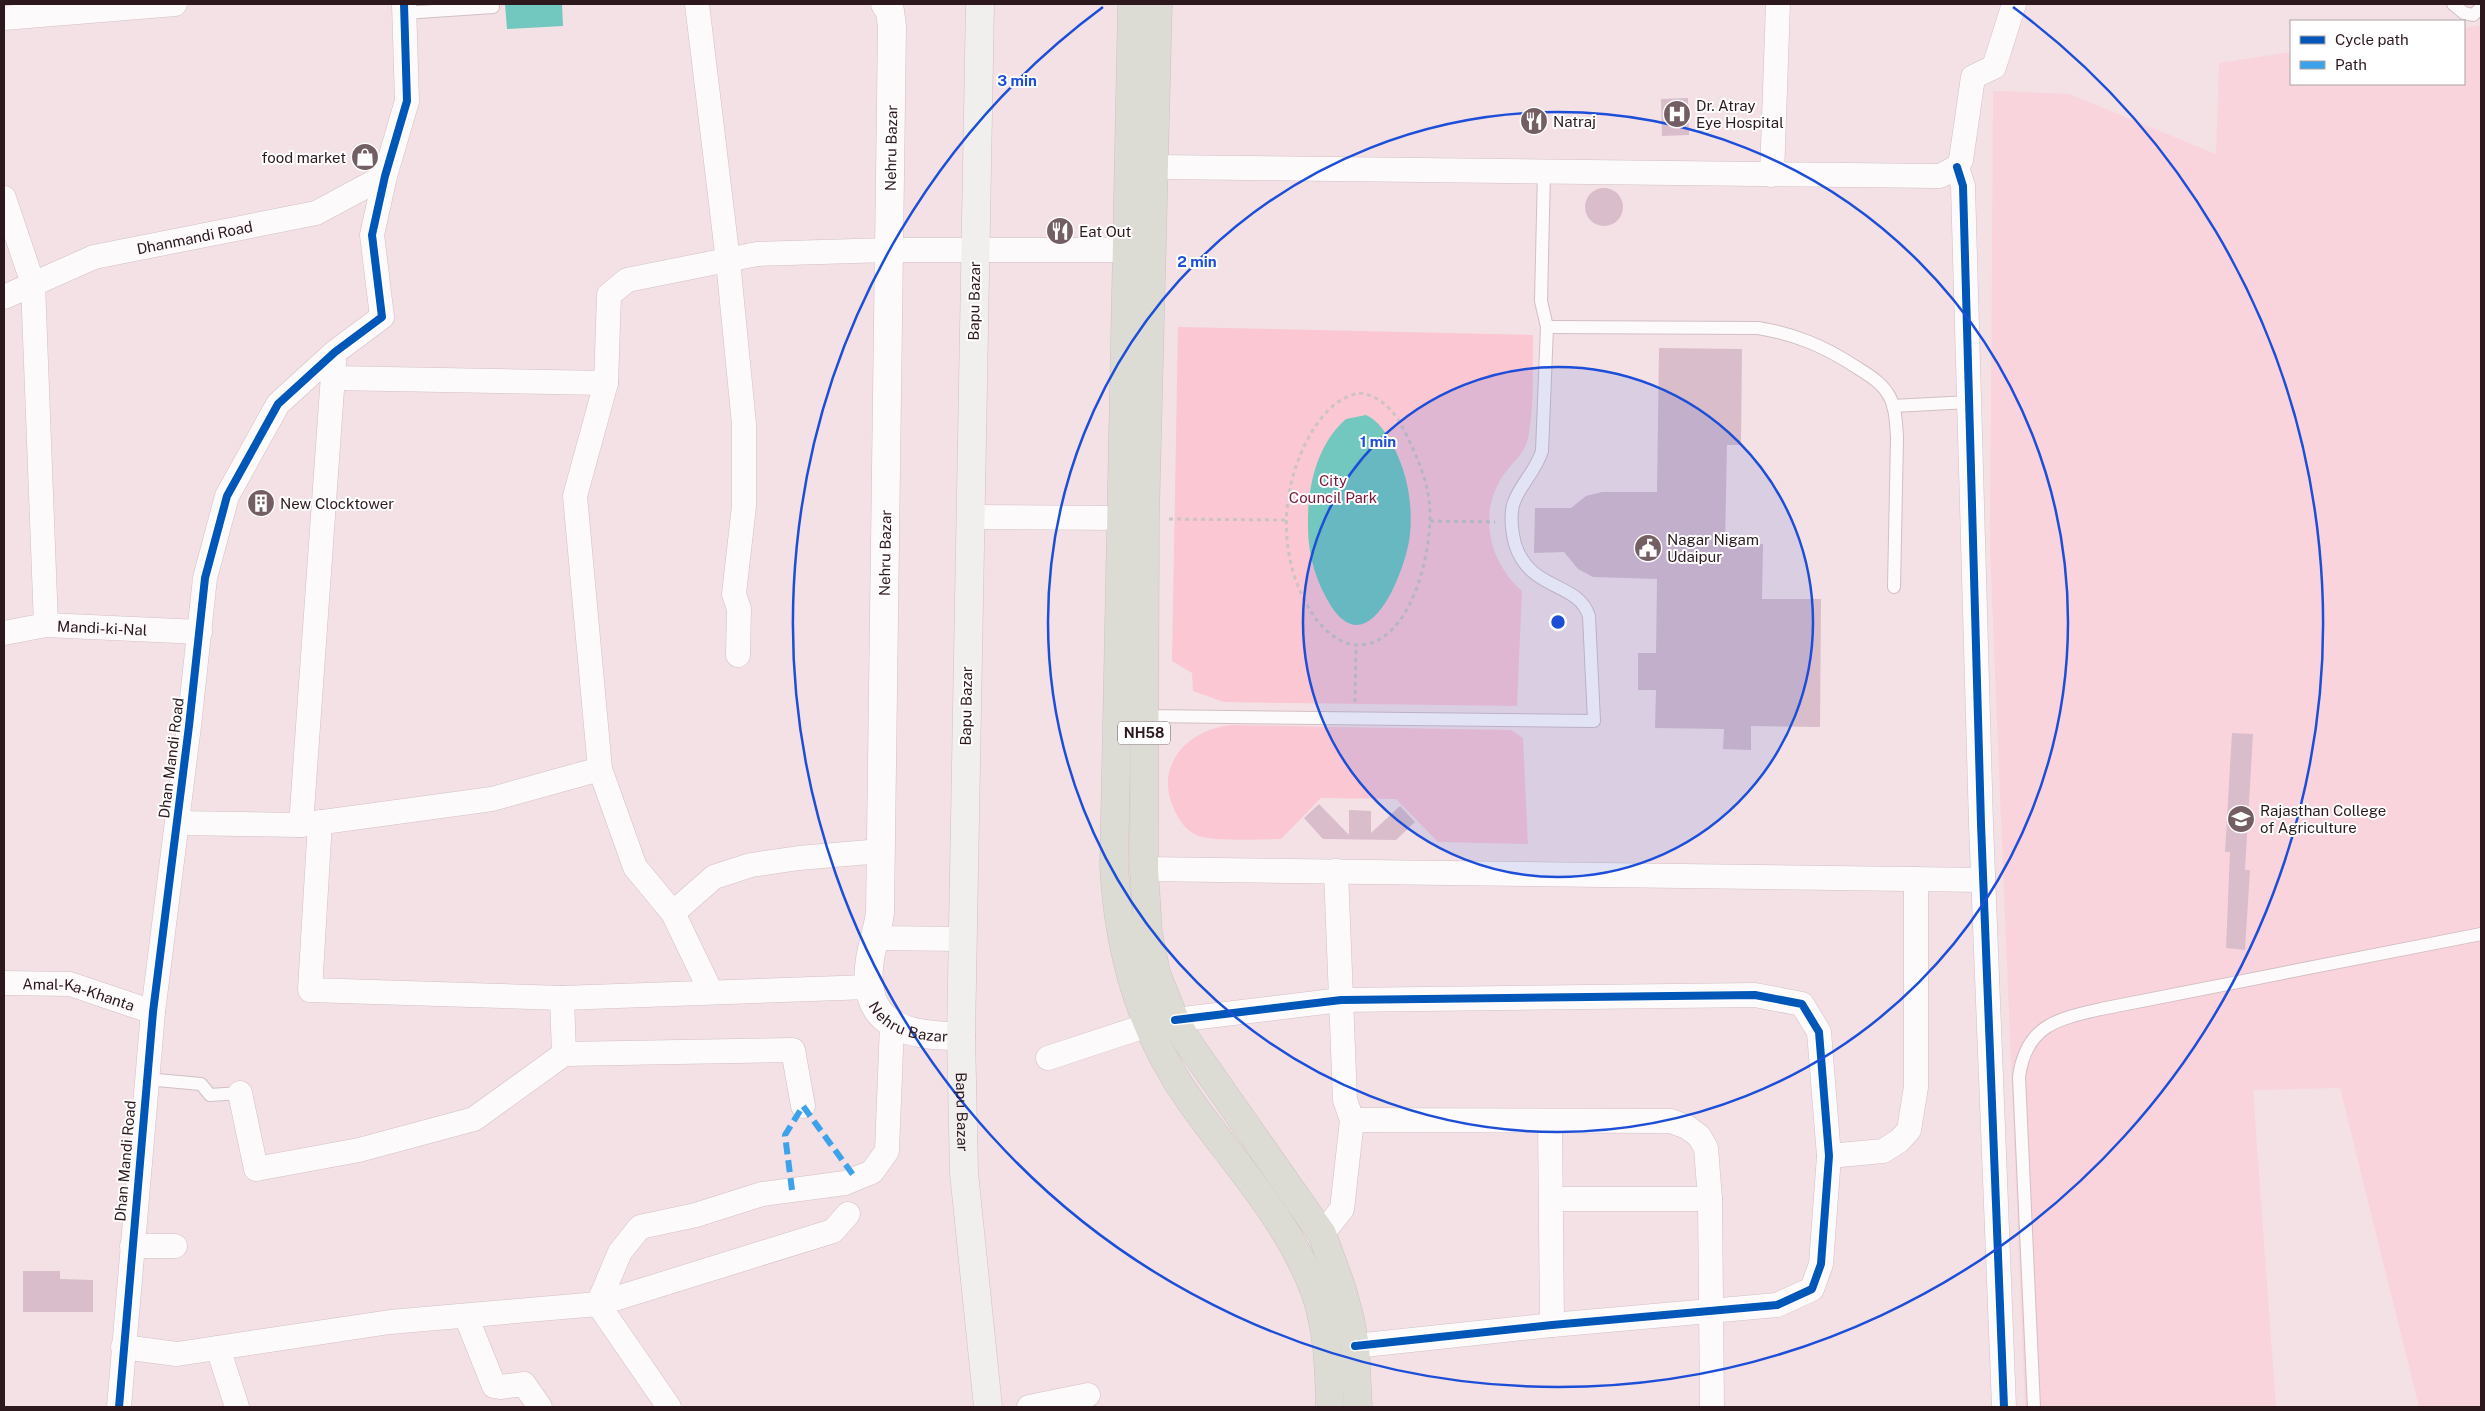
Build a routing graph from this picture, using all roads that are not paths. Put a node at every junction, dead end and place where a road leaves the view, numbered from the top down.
1 (175, 4) edge
2 (697, 4) edge
3 (885, 4) edge
4 (980, 4) edge
5 (1131, 4) edge
6 (1158, 4) edge
7 (1778, 4) edge
8 (2014, 4) edge
9 (2453, 4) edge
10 (493, 7) dead end
11 (404, 8) edge
12 (2481, 8) edge
13 (4, 18) edge
14 (1154, 167) junction
15 (1957, 167) junction
16 (1544, 172) junction
17 (1772, 175) junction
18 (385, 176) junction
19 (4, 198) edge
20 (889, 250) junction
21 (975, 250) junction
22 (1127, 250) junction
23 (728, 260) junction
24 (33, 284) junction
25 (4, 297) edge
26 (1547, 327) junction
27 (335, 352) junction
28 (333, 378) junction
29 (606, 383) junction
30 (1969, 402) junction
31 (1893, 406) junction
32 (969, 517) junction
33 (1133, 519) junction
34 (1894, 587) dead end
35 (46, 625) junction
36 (200, 632) junction
37 (4, 633) edge
38 (738, 655) dead end
39 (1144, 716) junction
40 (600, 769) junction
41 (177, 823) junction
42 (310, 823) junction
43 (881, 851) junction
44 (1144, 869) junction
45 (1336, 871) junction
46 (1916, 879) junction
47 (1983, 880) junction
48 (673, 912) junction
49 (2481, 934) edge
50 (876, 938) junction
51 (961, 939) junction
52 (4, 983) edge
53 (869, 987) junction
54 (711, 992) junction
55 (562, 998) junction
56 (1341, 1000) junction
57 (153, 1012) junction
58 (1175, 1020) junction
59 (892, 1024) junction
60 (1148, 1025) junction
61 (961, 1036) junction
62 (564, 1054) junction
63 (1048, 1058) dead end
64 (146, 1079) junction
65 (240, 1093) joint
66 (803, 1106) dead end
67 (1352, 1120) junction
68 (1550, 1121) junction
69 (1830, 1156) junction
70 (1552, 1199) junction
71 (1710, 1199) junction
72 (848, 1214) dead end
73 (1322, 1234) junction
74 (132, 1246) junction
75 (175, 1246) dead end
76 (598, 1304) junction
77 (1713, 1312) junction
78 (466, 1316) junction
79 (1552, 1325) junction
80 (1355, 1346) junction
81 (123, 1347) junction
82 (218, 1348) junction
83 (1088, 1396) dead end
84 (119, 1407) edge
85 (236, 1407) edge
86 (540, 1407) edge
87 (669, 1407) edge
88 (988, 1407) edge
89 (1030, 1407) edge
90 (1330, 1407) edge
91 (1358, 1407) edge
92 (1712, 1407) edge
93 (2004, 1407) edge
94 (2034, 1407) edge

1 - 13 street
2 - 23 street
3 - 20 street, Nehru Bazar
4 - 21 main road, Bapu Bazar
5 - 22 highway, NH58
6 - 14 highway, NH58
7 - 17 street
8 - 15 street
9 - 12 lane
10 - 11 lane
11 - 18 street
14 - 16 street
14 - 33 highway, NH58
15 - 17 street
15 - 30 street
16 - 17 street
16 - 26 lane
18 - 24 street, Dhanmandi Road
18 - 27 street, Dhan Mandi Road
19 - 24 street
20 - 21 street
20 - 23 street
20 - 43 street, Nehru Bazar
21 - 22 street
21 - 32 main road, Bapu Bazar
22 - 33 highway, NH58
23 - 29 street
23 - 38 street
24 - 25 street, Dhanmandi Road
24 - 35 street
26 - 31 lane
26 - 39 lane
27 - 28 street
27 - 36 street, Dhan Mandi Road
28 - 29 street
28 - 42 street
29 - 40 street
30 - 31 lane
30 - 47 street
31 - 34 lane
32 - 33 street
32 - 51 main road, Bapu Bazar
33 - 39 highway, NH58
33 - 60 highway, NH58
35 - 36 street, Mandi-ki-Nal
35 - 37 street, Mandi-ki-Nal
36 - 41 street, Dhan Mandi Road
39 - 44 highway, NH58
40 - 42 street
40 - 48 street
41 - 42 street
41 - 57 street, Dhan Mandi Road
42 - 55 street
43 - 48 street
43 - 50 street, Nehru Bazar
44 - 45 street
44 - 58 highway, NH58
45 - 46 street
45 - 56 street
46 - 47 street
46 - 69 street
47 - 93 street
48 - 54 street
49 - 94 lane
50 - 51 street
50 - 53 street, Nehru Bazar
51 - 61 main road, Bapu Bazar
52 - 57 street, Amal-Ka-Khanta
53 - 54 street
53 - 59 street, Nehru Bazar
54 - 55 street
55 - 62 street
56 - 58 street
56 - 67 street
56 - 69 street
57 - 64 street, Dhan Mandi Road
58 - 73 highway, NH58
59 - 61 street, Nehru Bazar
59 - 76 street
60 - 63 street
60 - 90 highway, NH58
61 - 88 main road, Bapu Bazar
62 - 65 street
62 - 66 street
64 - 65 lane
64 - 74 street, Dhan Mandi Road
67 - 68 street
67 - 73 street
68 - 70 street
68 - 71 street
69 - 77 street
70 - 71 street
70 - 79 street
71 - 77 street
72 - 76 street
73 - 80 highway, NH58
74 - 75 street
74 - 81 street, Dhan Mandi Road
76 - 78 street
76 - 87 street
77 - 79 street
77 - 92 street
78 - 82 street
78 - 86 street
79 - 80 street
80 - 91 highway, NH58
81 - 82 street
81 - 84 street, Dhan Mandi Road
82 - 85 street
83 - 89 street

